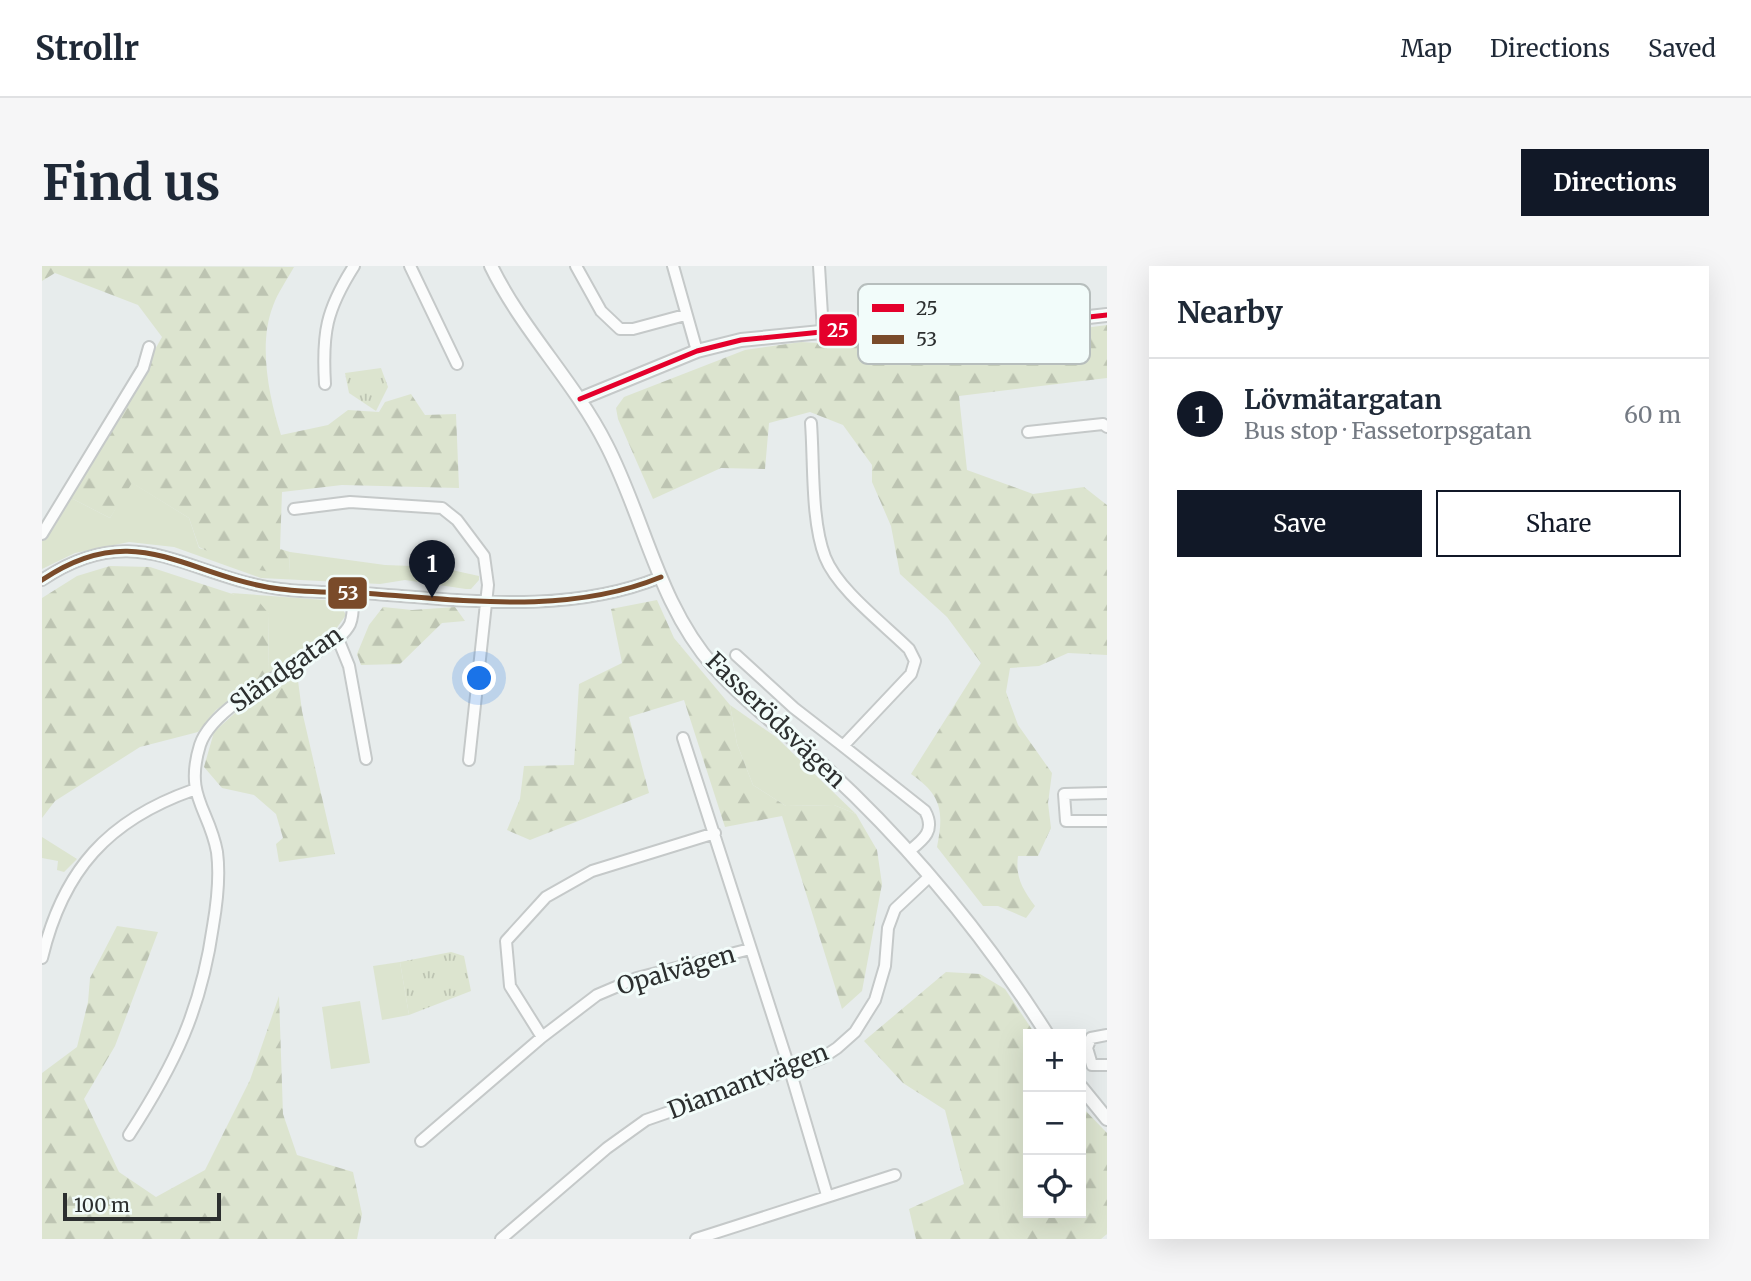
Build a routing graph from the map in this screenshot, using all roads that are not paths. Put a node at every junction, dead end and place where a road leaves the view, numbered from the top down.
1 (354, 266) edge
2 (410, 266) edge
3 (491, 266) edge
4 (576, 266) edge
5 (673, 266) edge
6 (819, 266) edge
7 (685, 315) junction
8 (823, 331) junction
9 (858, 331) edge
10 (149, 347) dead end
11 (697, 351) junction
12 (457, 364) dead end
13 (325, 384) dead end
14 (580, 399) junction
15 (811, 423) dead end
16 (1107, 427) edge
17 (1028, 432) dead end
18 (294, 509) dead end
19 (42, 534) edge
20 (661, 577) junction
21 (42, 580) edge
22 (353, 592) junction
23 (486, 602) junction
24 (338, 639) junction
25 (736, 655) dead end
26 (683, 738) dead end
27 (844, 746) junction
28 (366, 760) dead end
29 (469, 760) dead end
30 (193, 790) junction
31 (1107, 793) edge
32 (1107, 821) edge
33 (715, 833) junction
34 (908, 852) junction
35 (928, 878) junction
36 (750, 949) junction
37 (42, 958) edge
38 (1044, 1029) edge
39 (1107, 1035) edge
40 (542, 1037) junction
41 (1107, 1066) edge
42 (790, 1070) junction
43 (1085, 1092) edge
44 (1107, 1119) edge
45 (129, 1135) dead end
46 (421, 1141) dead end
47 (895, 1175) dead end
48 (827, 1195) junction
49 (502, 1239) edge
50 (696, 1239) edge

1 - 13 street
2 - 12 street
3 - 14 street, Fasserödsvägen
4 - 7 street
5 - 7 street
6 - 8 street
7 - 11 street
8 - 9 street
8 - 11 street
10 - 19 street
11 - 14 street
14 - 20 street, Fasserödsvägen
15 - 27 street
16 - 17 street
18 - 23 street
20 - 23 street
20 - 34 street, Fasserödsvägen
21 - 22 street
22 - 23 street
22 - 24 street, Sländgatan
23 - 29 street
24 - 28 street
24 - 30 street, Sländgatan
25 - 27 street
26 - 33 street
27 - 34 street
30 - 37 street
30 - 45 street, Sländgatan
31 - 32 street
33 - 36 street
33 - 40 street
34 - 35 street, Fasserödsvägen
35 - 38 street, Fasserödsvägen
35 - 42 street, Diamantvägen
36 - 40 street, Opalvägen
36 - 42 street
39 - 41 street
40 - 46 street, Opalvägen
42 - 48 street
42 - 49 street, Diamantvägen
43 - 44 street
47 - 48 street
48 - 50 street

